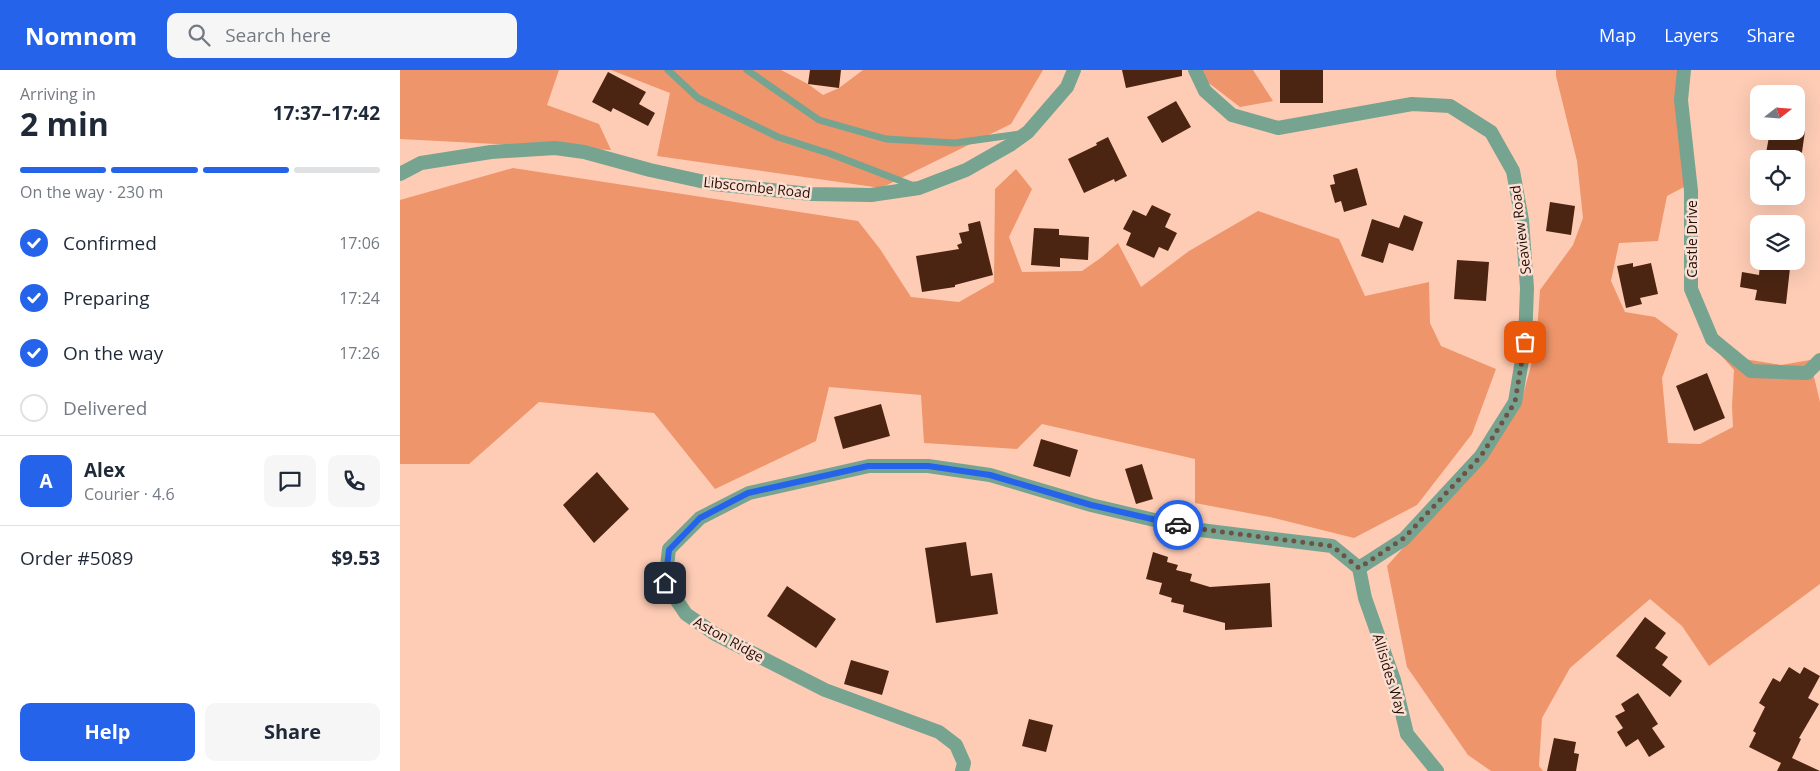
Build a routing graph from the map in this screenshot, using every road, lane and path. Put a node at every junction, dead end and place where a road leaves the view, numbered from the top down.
1 (668, 70) edge
2 (746, 70) edge
3 (1074, 70) edge
4 (1195, 70) edge
5 (1684, 70) edge
6 (1028, 132) junction
7 (400, 174) edge
8 (919, 188) junction
9 (1820, 360) edge
10 (1359, 568) junction
11 (962, 771) edge
12 (1437, 771) edge

1 - 8 lane
2 - 6 lane
3 - 6 street, Libscombe Road
4 - 10 street, Seaview Road
5 - 9 street, Castle Drive
6 - 8 street, Libscombe Road
7 - 8 street, Libscombe Road
10 - 11 street, Aston Ridge
10 - 12 street, Allisides Way

